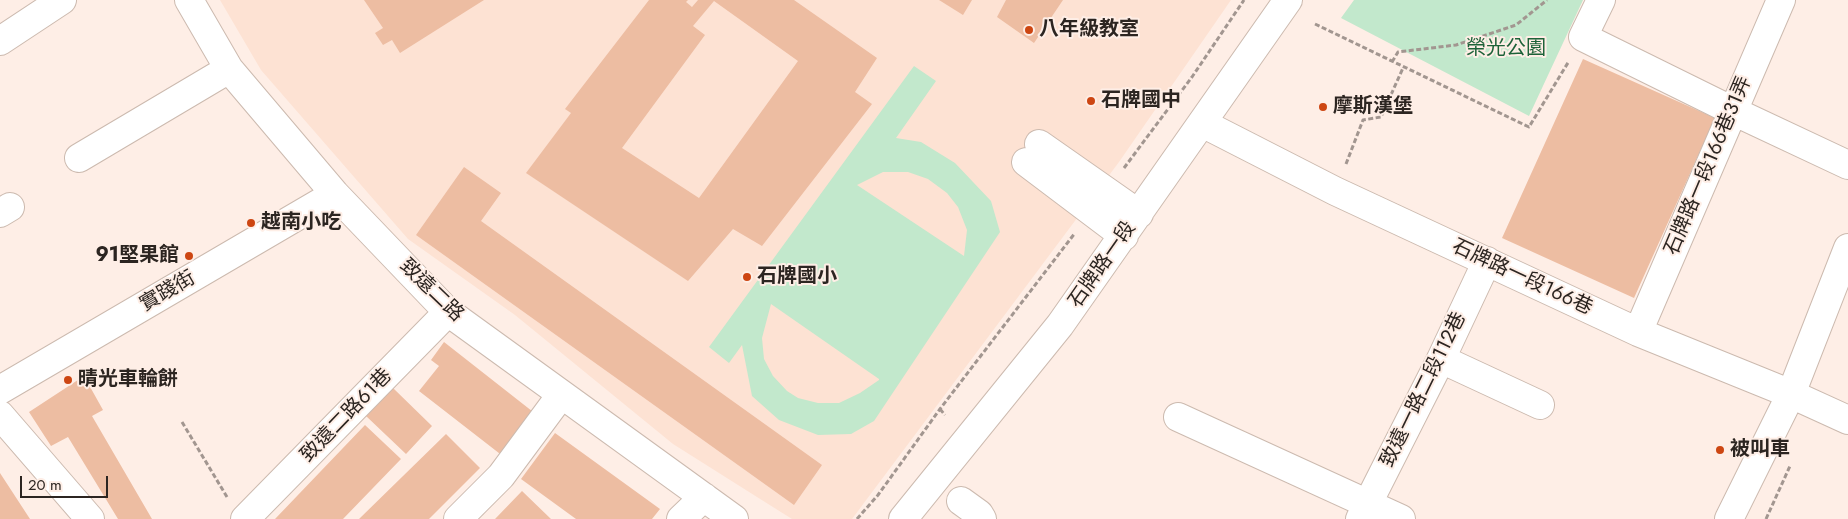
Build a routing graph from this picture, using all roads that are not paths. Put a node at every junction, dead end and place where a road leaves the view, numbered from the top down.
1 (62, 0) edge
2 (189, 0) edge
3 (1288, 0) edge
4 (1601, 0) edge
5 (1781, 0) edge
6 (0, 41) edge
7 (229, 69) junction
8 (1733, 111) junction
9 (1202, 124) junction
10 (1032, 153) dead end
11 (79, 158) dead end
12 (1848, 165) edge
13 (335, 194) junction
14 (1099, 202) junction
15 (1139, 214) junction
16 (1124, 236) junction
17 (1848, 248) edge
18 (1486, 260) junction
19 (448, 312) junction
20 (1638, 332) junction
21 (1441, 359) junction
22 (0, 390) edge
23 (1791, 394) junction
24 (561, 395) junction
25 (1540, 405) dead end
26 (0, 416) edge
27 (1178, 417) dead end
28 (1848, 420) edge
29 (704, 497) junction
30 (238, 511) edge
31 (1364, 511) edge
32 (90, 519) edge
33 (458, 519) edge
34 (682, 519) edge
35 (734, 519) edge
36 (903, 519) edge
37 (1401, 519) edge
38 (1729, 519) edge

1 - 6 street
2 - 7 street, 致遠二路
3 - 9 street, 石牌路一段
4 - 8 street
5 - 8 street, 石牌路一段166巷31弄
7 - 11 street
7 - 13 street, 致遠二路
8 - 12 street
8 - 20 street, 石牌路一段166巷31弄
9 - 15 street, 石牌路一段
9 - 18 street, 石牌路一段166巷
10 - 14 street
13 - 19 street, 致遠二路
13 - 22 street, 實踐街
14 - 15 street
14 - 16 street
15 - 16 street, 石牌路一段
16 - 36 street, 石牌路一段
17 - 23 street
18 - 20 street, 石牌路一段166巷
18 - 21 street, 致遠一路二段112巷
19 - 24 street, 致遠二路
19 - 30 street, 致遠二路61巷
20 - 23 street, 石牌路一段166巷
21 - 25 street
21 - 31 street, 致遠一路二段112巷
23 - 28 street, 石牌路一段166巷
23 - 38 street
24 - 29 street, 致遠二路
24 - 33 street
26 - 32 street
27 - 31 street
29 - 34 street
29 - 35 street, 致遠二路
31 - 37 street

